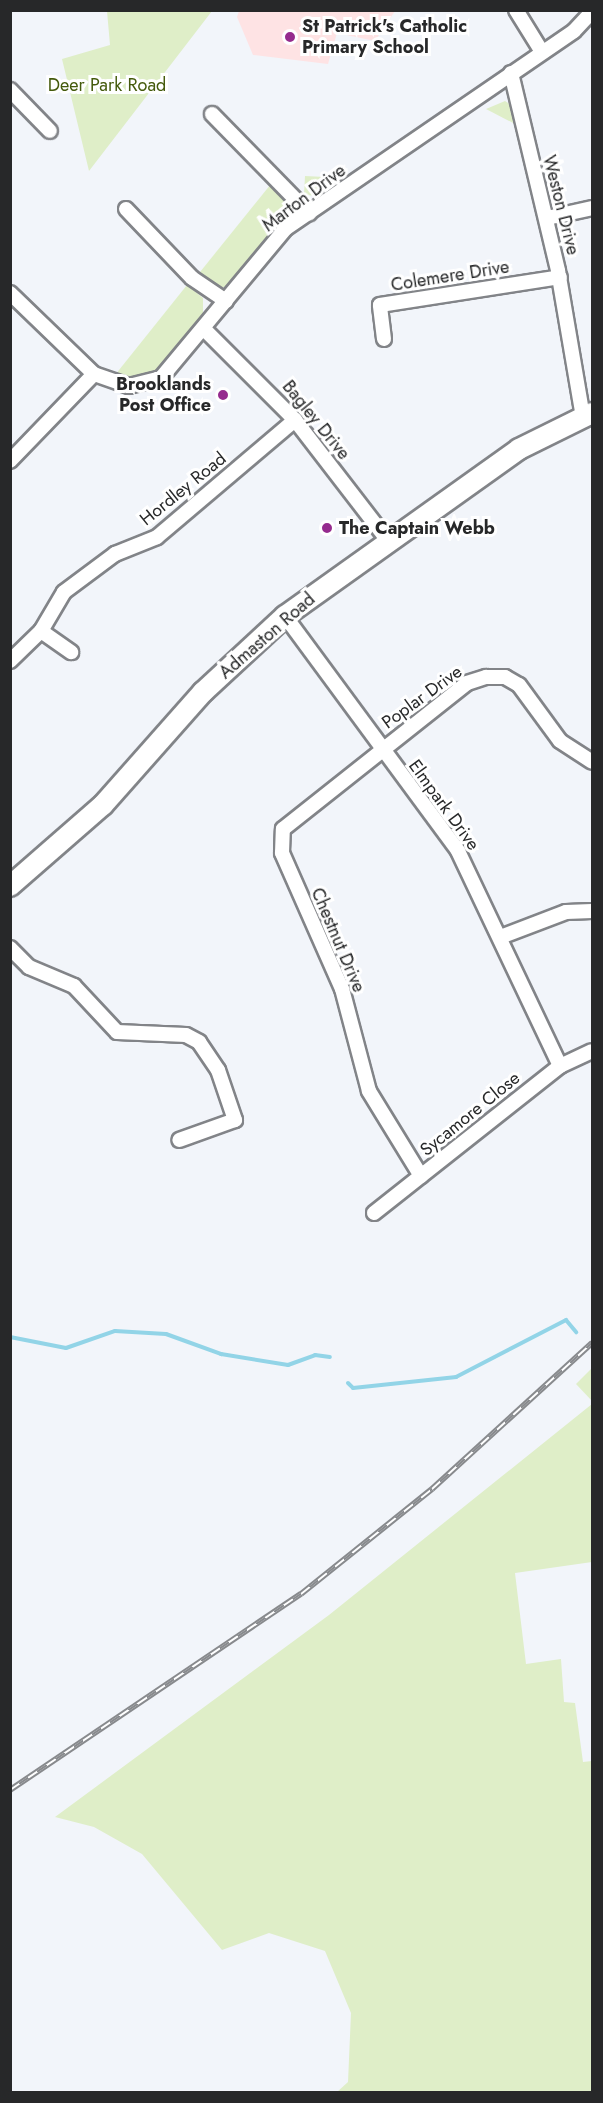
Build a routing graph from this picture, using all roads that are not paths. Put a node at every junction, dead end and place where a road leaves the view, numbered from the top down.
1 (516, 10) edge
2 (592, 12) edge
3 (542, 52) junction
4 (511, 73) junction
5 (10, 90) edge
6 (212, 114) dead end
7 (50, 131) dead end
8 (592, 208) edge
9 (126, 209) dead end
10 (309, 213) junction
11 (547, 218) junction
12 (560, 277) junction
13 (10, 293) edge
14 (226, 301) junction
15 (205, 330) junction
16 (384, 339) dead end
17 (94, 374) junction
18 (588, 416) edge
19 (296, 420) junction
20 (10, 461) edge
21 (389, 542) junction
22 (285, 616) junction
23 (41, 631) junction
24 (71, 652) dead end
25 (10, 661) edge
26 (380, 750) junction
27 (592, 762) edge
28 (10, 886) edge
29 (592, 911) edge
30 (503, 936) junction
31 (10, 948) edge
32 (592, 1051) edge
33 (560, 1066) junction
34 (179, 1140) dead end
35 (421, 1176) junction
36 (374, 1213) dead end

1 - 3 street
2 - 3 street, Marton Drive
3 - 4 street, Marton Drive
4 - 10 street, Marton Drive
4 - 11 street, Weston Drive
5 - 7 street
6 - 10 street
8 - 11 street
9 - 14 street
10 - 14 street, Marton Drive
11 - 12 street, Weston Drive
12 - 16 street, Colemere Drive
12 - 18 street, Weston Drive
13 - 17 street, Marton Drive
14 - 15 street, Marton Drive
15 - 17 street, Marton Drive
15 - 19 street, Bagley Drive
17 - 20 street
18 - 21 street, Admaston Road
19 - 21 street, Bagley Drive
19 - 23 street, Hordley Road
21 - 22 street, Admaston Road
22 - 26 street, Elmpark Drive
22 - 28 street, Admaston Road
23 - 24 street
23 - 25 street, Hordley Road
26 - 27 street, Poplar Drive
26 - 30 street, Elmpark Drive
26 - 35 street, Chestnut Drive
29 - 30 street
30 - 33 street, Elmpark Drive
31 - 34 street
32 - 33 street, Sycamore Close
33 - 35 street, Sycamore Close
35 - 36 street, Sycamore Close

